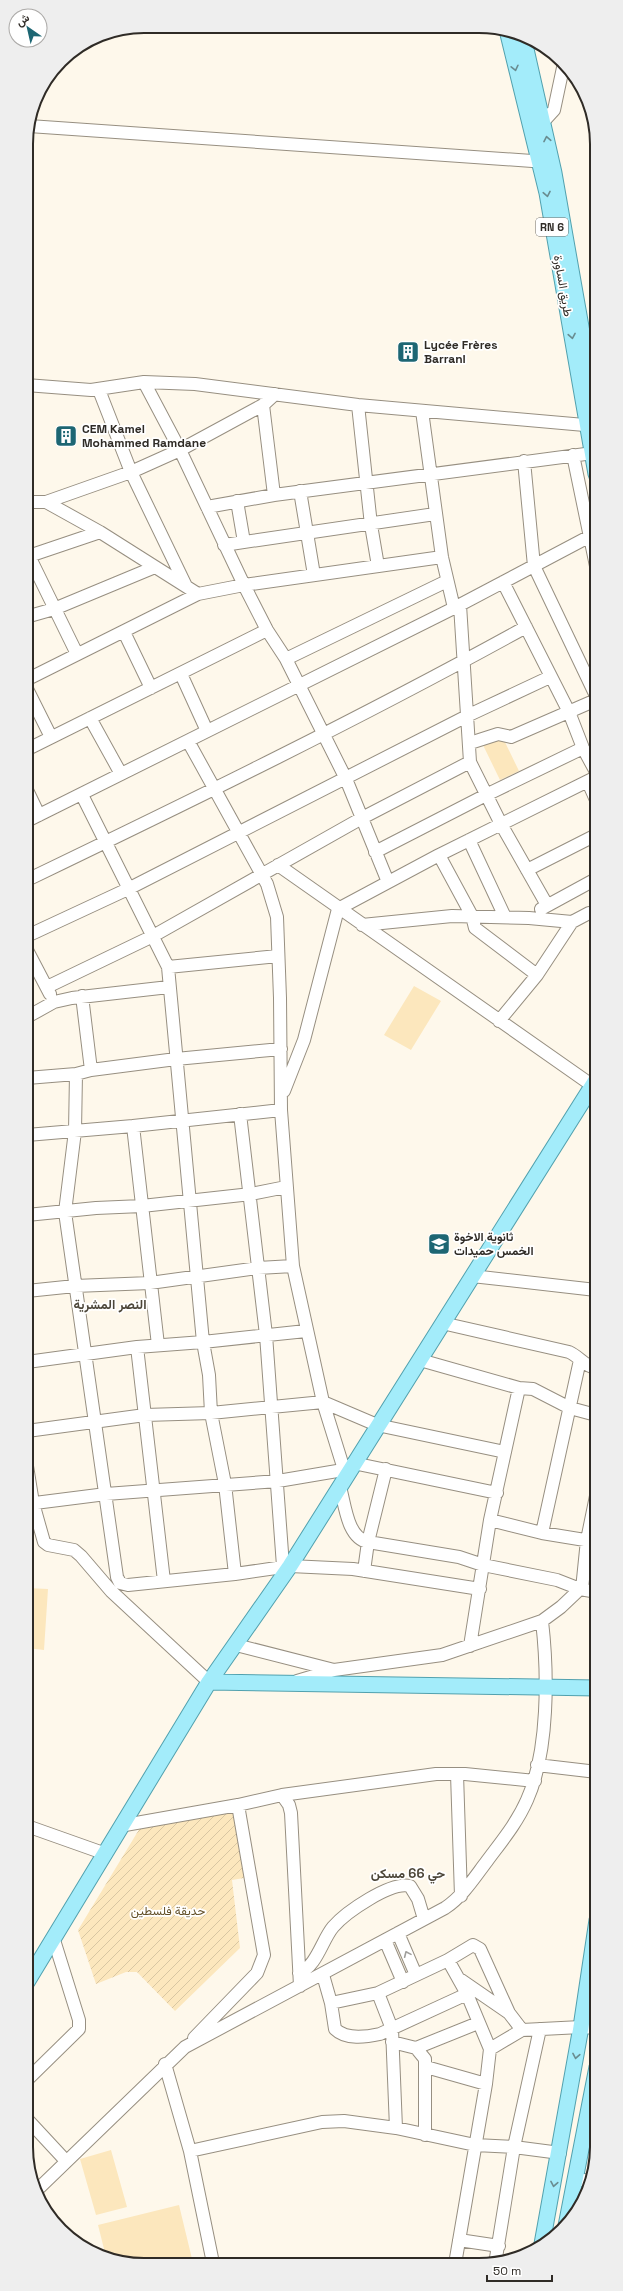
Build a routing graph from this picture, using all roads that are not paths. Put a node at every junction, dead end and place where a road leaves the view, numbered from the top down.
1 (509, 38) edge
2 (525, 43) edge
3 (562, 72) edge
4 (543, 122) junction
5 (35, 126) edge
6 (545, 162) junction
7 (144, 382) junction
8 (590, 383) edge
9 (33, 385) edge
10 (99, 390) junction
11 (275, 394) junction
12 (263, 405) junction
13 (358, 405) junction
14 (422, 411) junction
15 (590, 416) edge
16 (590, 426) edge
17 (180, 450) junction
18 (590, 453) edge
19 (573, 455) junction
20 (524, 461) junction
21 (132, 472) junction
22 (430, 474) junction
23 (366, 483) junction
24 (300, 491) junction
25 (274, 495) junction
26 (237, 501) junction
27 (33, 502) edge
28 (46, 502) junction
29 (207, 507) junction
30 (435, 514) junction
31 (590, 523) edge
32 (371, 525) junction
33 (100, 532) junction
34 (308, 534) junction
35 (590, 537) edge
36 (244, 542) junction
37 (224, 545) junction
38 (33, 554) edge
39 (442, 557) junction
40 (33, 566) edge
41 (378, 566) junction
42 (534, 566) junction
43 (155, 567) junction
44 (314, 575) junction
45 (447, 581) junction
46 (503, 582) junction
47 (244, 585) junction
48 (186, 587) junction
49 (198, 594) junction
50 (457, 606) junction
51 (54, 609) junction
52 (33, 615) edge
53 (526, 627) junction
54 (267, 630) junction
55 (124, 632) junction
56 (77, 654) junction
57 (286, 659) junction
58 (463, 662) junction
59 (181, 674) junction
60 (33, 676) edge
61 (550, 677) junction
62 (590, 683) edge
63 (299, 684) junction
64 (151, 688) junction
65 (33, 701) edge
66 (590, 703) edge
67 (570, 712) junction
68 (468, 715) junction
69 (90, 718) junction
70 (207, 731) junction
71 (324, 733) junction
72 (51, 737) junction
73 (188, 741) junction
74 (470, 743) junction
75 (33, 746) edge
76 (583, 748) junction
77 (590, 761) edge
78 (470, 762) junction
79 (121, 774) junction
80 (346, 779) junction
81 (590, 781) edge
82 (215, 788) junction
83 (82, 795) junction
84 (486, 795) junction
85 (33, 803) edge
86 (39, 815) junction
87 (33, 818) edge
88 (362, 818) junction
89 (501, 824) junction
90 (239, 833) junction
91 (590, 838) edge
92 (469, 840) junction
93 (104, 843) junction
94 (375, 852) junction
95 (438, 855) junction
96 (278, 865) junction
97 (527, 870) junction
98 (262, 875) junction
99 (33, 877) edge
100 (590, 881) edge
101 (388, 882) junction
102 (128, 889) junction
103 (547, 905) junction
104 (338, 909) junction
105 (590, 913) edge
106 (472, 916) junction
107 (505, 917) junction
108 (529, 918) junction
109 (572, 922) junction
110 (362, 925) junction
111 (33, 933) edge
112 (153, 936) junction
113 (278, 956) junction
114 (33, 961) edge
115 (168, 967) junction
116 (537, 975) junction
117 (47, 986) junction
118 (169, 987) junction
119 (82, 996) junction
120 (54, 1002) junction
121 (33, 1014) edge
122 (499, 1021) junction
123 (281, 1049) junction
124 (176, 1059) junction
125 (91, 1070) junction
126 (76, 1074) junction
127 (33, 1078) edge
128 (590, 1080) edge
129 (590, 1089) edge
130 (282, 1094) junction
131 (281, 1110) junction
132 (240, 1114) junction
133 (182, 1120) junction
134 (133, 1126) junction
135 (75, 1131) junction
136 (33, 1134) edge
137 (286, 1187) junction
138 (251, 1194) junction
139 (189, 1199) junction
140 (142, 1206) junction
141 (65, 1212) junction
142 (33, 1215) edge
143 (293, 1266) junction
144 (258, 1268) junction
145 (197, 1276) junction
146 (472, 1276) junction
147 (150, 1283) junction
148 (75, 1286) junction
149 (590, 1289) edge
150 (33, 1290) edge
151 (442, 1323) junction
152 (306, 1331) junction
153 (266, 1335) junction
154 (203, 1342) junction
155 (158, 1345) junction
156 (137, 1347) junction
157 (87, 1354) junction
158 (420, 1360) junction
159 (580, 1360) junction
160 (33, 1361) edge
161 (590, 1367) edge
162 (519, 1388) junction
163 (323, 1402) junction
164 (272, 1408) junction
165 (570, 1408) junction
166 (211, 1413) junction
167 (590, 1413) edge
168 (145, 1415) junction
169 (94, 1422) junction
170 (377, 1425) junction
171 (33, 1430) edge
172 (505, 1452) junction
173 (386, 1469) junction
174 (345, 1474) junction
175 (278, 1481) junction
176 (225, 1484) junction
177 (153, 1490) junction
178 (497, 1493) junction
179 (106, 1494) junction
180 (33, 1504) edge
181 (33, 1512) edge
182 (490, 1520) junction
183 (542, 1533) junction
184 (590, 1541) edge
185 (368, 1542) junction
186 (590, 1550) edge
187 (484, 1565) junction
188 (286, 1566) junction
189 (364, 1571) junction
190 (235, 1574) junction
191 (164, 1581) junction
192 (480, 1589) junction
193 (581, 1589) junction
194 (590, 1591) edge
195 (542, 1621) junction
196 (236, 1645) junction
197 (470, 1646) junction
198 (334, 1670) junction
199 (210, 1682) junction
200 (286, 1684) junction
201 (590, 1688) edge
202 (546, 1689) junction
203 (537, 1765) junction
204 (590, 1771) edge
205 (458, 1774) junction
206 (535, 1782) junction
207 (282, 1795) junction
208 (238, 1805) junction
209 (124, 1825) junction
210 (33, 1828) edge
211 (106, 1854) junction
212 (461, 1896) junction
213 (424, 1919) junction
214 (398, 1933) junction
215 (54, 1940) junction
216 (385, 1940) junction
217 (448, 1960) junction
218 (590, 1967) edge
219 (33, 1973) edge
220 (299, 1973) junction
221 (323, 1975) junction
222 (416, 1975) junction
223 (460, 1979) junction
224 (403, 1982) junction
225 (300, 1986) junction
226 (378, 1993) junction
227 (467, 1994) junction
228 (331, 2002) junction
229 (509, 2013) junction
230 (478, 2023) junction
231 (581, 2027) junction
232 (590, 2028) edge
233 (540, 2029) junction
234 (522, 2030) junction
235 (392, 2036) junction
236 (185, 2047) junction
237 (416, 2048) junction
238 (490, 2049) junction
239 (165, 2064) junction
240 (426, 2067) junction
241 (33, 2074) edge
242 (486, 2084) junction
243 (590, 2124) edge
244 (396, 2128) junction
245 (33, 2130) edge
246 (425, 2136) junction
247 (475, 2145) junction
248 (514, 2147) junction
249 (190, 2151) junction
250 (560, 2153) junction
251 (66, 2161) junction
252 (583, 2180) edge
253 (40, 2187) edge
254 (575, 2202) edge
255 (543, 2237) edge
256 (459, 2240) junction
257 (498, 2246) junction
258 (496, 2256) edge
259 (212, 2258) edge
260 (456, 2258) edge

1 -> 6 main road, طريق الساورة / RN 6
2 - 4 main road, طريق الساورة / RN 6
3 - 4 street
6 -> 4 main road, طريق الساورة / RN 6
5 - 6 street
6 - 8 main road, طريق الساورة / RN 6
6 -> 15 main road, طريق الساورة / RN 6
7 - 10 street
7 - 11 street
7 - 17 street
9 - 10 street
10 - 21 street
11 - 12 street
11 - 13 street
12 - 17 street
12 - 25 street
13 - 14 street
13 - 23 street
14 - 16 street
14 - 22 street
17 - 21 street
17 - 29 street
18 - 19 street
19 - 20 street
19 - 31 street
20 - 22 street
20 - 42 street
21 - 28 street
21 - 48 street
22 - 23 street
22 - 30 street
23 - 24 street
23 - 32 street
24 - 25 street
24 - 34 street
25 - 26 street
26 - 29 street
26 - 36 street
27 - 28 street
28 - 33 street
29 - 37 street
30 - 32 street
30 - 39 street
32 - 34 street
32 - 41 street
33 - 38 street
33 - 43 street
34 - 36 street
34 - 44 street
35 - 42 street
36 - 37 street
37 - 47 street
39 - 41 street
39 - 45 street
40 - 51 street
41 - 44 street
42 - 46 street
42 - 62 street
43 - 48 street
43 - 51 street
44 - 47 street
45 - 50 street
45 - 57 street
46 - 50 street
46 - 53 street
47 - 49 street
47 - 54 street
48 - 49 street
49 - 55 street
50 - 58 street
50 - 63 street
51 - 52 street
51 - 56 street
53 - 58 street
53 - 61 street
54 - 57 street
54 - 59 street
55 - 56 street
55 - 64 street
56 - 60 street
57 - 63 street
58 - 68 street
58 - 71 street
59 - 64 street
59 - 70 street
61 - 67 street
61 - 68 street
63 - 70 street
63 - 71 street
64 - 69 street
65 - 72 street
66 - 67 street
67 - 74 street
67 - 76 street
68 - 74 street
68 - 80 street
69 - 72 street
69 - 79 street
70 - 73 street
71 - 80 street
71 - 82 street
72 - 75 street
73 - 79 street
73 - 82 street
74 - 78 street
76 - 77 street
76 - 84 street
78 - 84 street
78 - 88 street
79 - 83 street
80 - 88 street
80 - 90 street
81 - 89 street
82 - 90 street
82 - 93 street
83 - 86 street
83 - 93 street
84 - 89 street
84 - 94 street
85 - 86 street
86 - 87 street
88 - 94 street
88 - 96 street
89 - 92 street
89 - 97 street
90 - 98 street
90 - 102 street
91 - 97 street
92 - 95 street
92 - 107 street
93 - 99 street
93 - 102 street
94 - 101 street
95 - 101 street
95 - 106 street
96 - 98 street
96 - 104 street
97 - 103 street
98 - 112 street
98 - 113 street
100 - 103 street
101 - 104 street
102 - 111 street
102 - 112 street
103 - 108 street
104 - 110 street
104 - 130 street
105 - 109 street
106 - 107 street
106 - 110 street
106 - 116 street
107 - 108 street
108 - 109 street
109 - 116 street
110 - 122 street
112 - 115 street
112 - 117 street
113 - 115 street
113 - 123 street
114 - 117 street
115 - 118 street
116 - 122 street
117 - 120 street
118 - 119 street
118 - 124 street
119 - 120 street
119 - 125 street
120 - 121 street
122 - 128 street
123 - 124 street
123 - 130 street
124 - 125 street
124 - 133 street
125 - 126 street
126 - 127 street
126 - 135 street
129 - 146 main road
130 - 131 street
131 - 132 street
131 - 137 street
132 - 133 street
132 - 138 street
133 - 134 street
133 - 139 street
134 - 135 street
134 - 140 street
135 - 136 street
135 - 141 street
137 - 138 street
137 - 143 street
138 - 139 street
138 - 144 street
139 - 140 street
139 - 145 street
140 - 141 street
140 - 147 street
141 - 142 street
141 - 148 street
143 - 144 street
143 - 152 street
144 - 145 street
144 - 153 street
145 - 147 street
145 - 154 street
146 - 149 street
146 - 151 main road
147 - 148 street
147 - 155 street
148 - 150 street
148 - 157 street
151 - 158 main road
151 - 159 street
152 - 153 street
152 - 163 street
153 - 154 street
153 - 164 street
154 - 155 street
154 - 166 street
155 - 156 street
156 - 157 street
156 - 168 street
157 - 160 street
157 - 169 street
158 - 162 street
158 - 170 main road
159 - 161 street
159 - 165 street
162 - 165 street
162 - 172 street
163 - 164 street
163 - 170 street
163 - 174 street
164 - 166 street
164 - 175 street
165 - 167 street
165 - 183 street
166 - 168 street
166 - 176 street
168 - 169 street
168 - 177 street
169 - 171 street
169 - 179 street
170 - 172 street
170 - 174 main road
172 - 178 street
173 - 174 street
173 - 178 street
173 - 185 street
174 - 175 street
174 - 185 street
174 - 188 main road
175 - 176 street
175 - 188 street
176 - 177 street
176 - 190 street
177 - 179 street
177 - 191 street
178 - 182 street
179 - 180 street
179 - 191 street
181 - 199 street
182 - 183 street
182 - 187 street
183 - 184 street
185 - 187 street
185 - 189 street
186 - 193 street
187 - 192 street
187 - 193 street
188 - 189 street
188 - 190 street
188 - 196 main road
189 - 192 street
190 - 191 street
192 - 197 street
193 - 194 street
193 - 195 street
195 - 197 street
195 - 202 street
196 - 198 street
196 - 199 main road
197 - 198 street
198 - 200 street
199 - 200 main road
199 - 209 main road
200 - 202 main road
201 - 202 main road
202 - 203 street
203 - 204 street
203 - 206 street
205 - 206 street
205 - 207 street
205 - 212 street
206 - 212 street
207 - 208 street
207 - 220 street
208 - 209 street
208 - 236 street
209 - 211 main road
210 - 211 street
211 - 215 main road
212 - 213 street
213 - 214 street
213 - 220 street
214 - 216 street
222 -> 214 street
215 - 219 main road
215 - 241 street
216 - 221 street
216 - 224 street
217 - 222 street
217 - 223 street
217 - 229 street
218 - 231 main road
220 - 225 street
221 - 225 street
221 - 228 street
222 - 224 street
223 - 227 street
223 - 229 street
224 - 226 street
225 - 236 street
226 - 228 street
226 - 235 street
227 - 230 street
227 - 235 street
228 - 235 street
229 - 234 street
230 - 237 street
230 - 238 street
231 - 232 street
231 - 233 street
231 -> 250 main road
233 - 234 street
233 - 248 street
234 - 238 street
235 - 237 street
235 - 244 street
236 - 239 street
237 - 240 street
238 - 242 street
239 - 249 street
239 - 251 street
240 - 242 street
240 - 246 street
242 - 247 street
243 - 252 main road
244 - 246 street
244 - 249 street
245 - 251 street
246 - 247 street
247 - 248 street
247 - 256 street
248 - 250 street
248 - 257 street
249 - 259 street
250 -> 255 main road
251 - 253 street
252 - 254 main road
256 - 257 street
256 - 260 street
257 - 258 street

